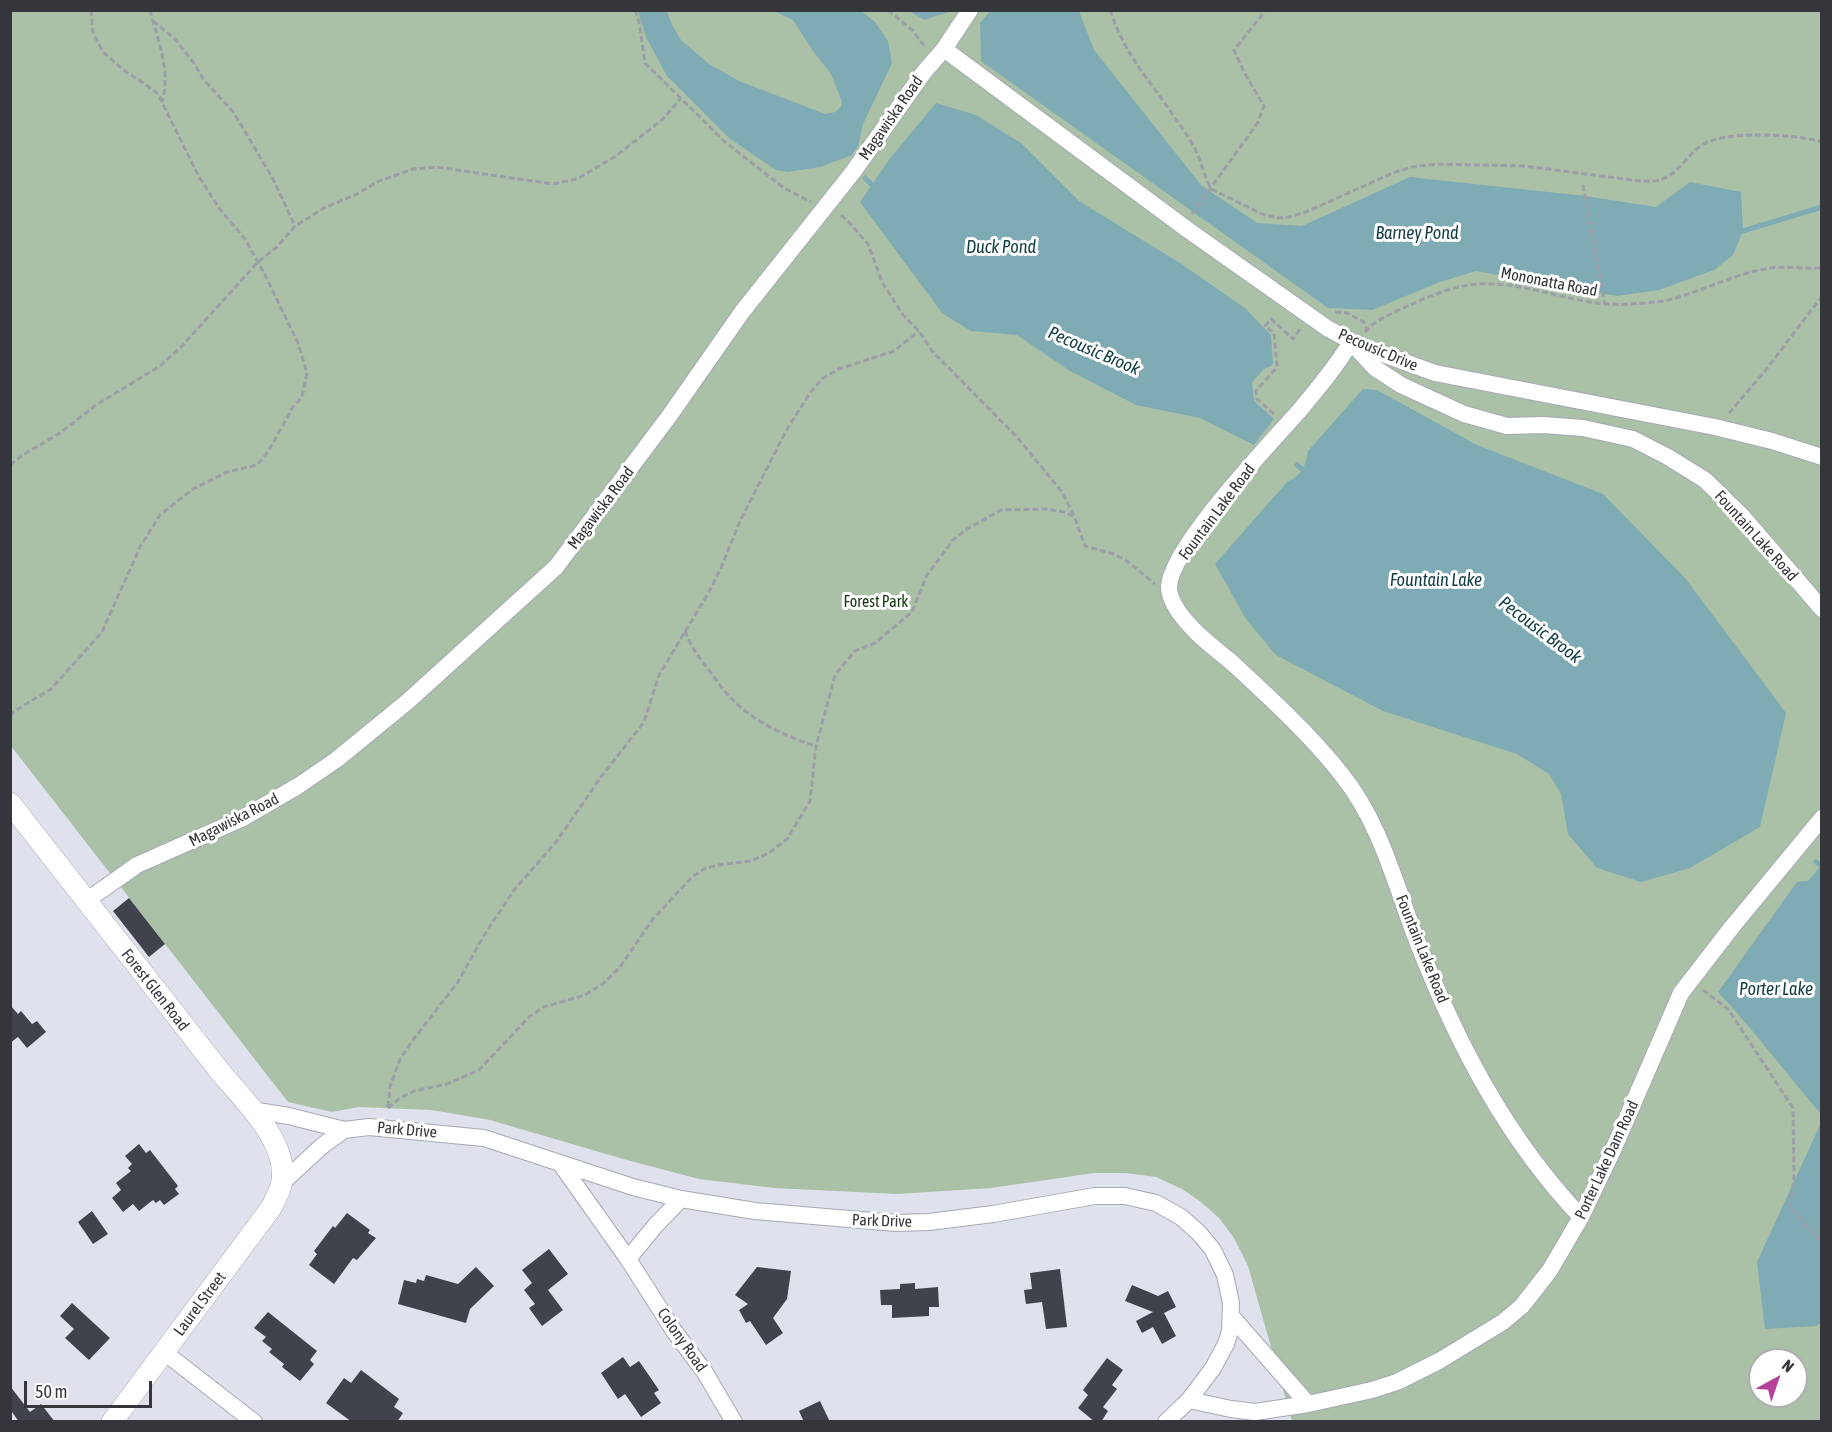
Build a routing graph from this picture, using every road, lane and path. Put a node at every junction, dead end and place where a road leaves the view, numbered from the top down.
1 (91, 10) edge
2 (150, 10) edge
3 (635, 10) edge
4 (970, 10) edge
5 (1110, 10) edge
6 (1266, 10) edge
7 (153, 21) junction
8 (944, 49) junction
9 (681, 98) junction
10 (162, 102) junction
11 (1821, 142) edge
12 (1583, 185) dead end
13 (1211, 189) junction
14 (827, 205) junction
15 (1191, 216) dead end
16 (295, 226) junction
17 (258, 262) junction
18 (1821, 268) edge
19 (1821, 296) edge
20 (1605, 304) junction
21 (1311, 316) junction
22 (919, 331) junction
23 (1354, 344) junction
24 (1287, 425) junction
25 (1715, 427) junction
26 (1821, 457) edge
27 (10, 465) edge
28 (1074, 516) junction
29 (1169, 589) junction
30 (1821, 609) edge
31 (685, 631) junction
32 (10, 716) edge
33 (816, 747) junction
34 (10, 803) edge
35 (1821, 818) edge
36 (86, 900) junction
37 (1689, 980) junction
38 (251, 1110) junction
39 (344, 1130) junction
40 (560, 1163) junction
41 (282, 1183) junction
42 (681, 1199) junction
43 (1581, 1217) junction
44 (1821, 1242) edge
45 (628, 1259) junction
46 (1232, 1317) junction
47 (164, 1352) junction
48 (1189, 1400) junction
49 (1308, 1404) junction
50 (112, 1422) edge
51 (254, 1422) edge
52 (734, 1422) edge
53 (1166, 1422) edge

1 - 10 path
2 - 7 path
3 - 9 path
4 - 8 street, Magawiska Road
5 - 13 path
6 - 13 path
7 - 10 path
7 - 16 path
8 - 14 street, Magawiska Road
8 - 21 street, Pecousic Drive
9 - 14 path
9 - 16 path
10 - 17 path
11 - 13 path
12 - 20 path
13 - 15 path
14 - 22 path
14 - 36 street, Magawiska Road
16 - 17 path
17 - 27 path
17 - 32 path
18 - 20 path, Mononatta Road
19 - 25 path
20 - 23 path, Mononatta Road
21 - 23 street, Pecousic Drive
21 - 24 path
22 - 28 path
22 - 31 path
23 - 24 street, Fountain Lake Road
23 - 25 street, Pecousic Drive
23 - 30 street, Fountain Lake Road
24 - 29 street, Fountain Lake Road
25 - 26 street, Pecousic Drive
28 - 29 path
28 - 33 path
29 - 43 street, Fountain Lake Road
31 - 33 path
31 - 33 path
34 - 36 street, Forest Glen Road
35 - 37 street, Porter Lake Dam Road
36 - 38 street, Forest Glen Road
37 - 43 street, Porter Lake Dam Road
37 - 44 path
38 - 39 street, Park Drive
38 - 41 street, Forest Glen Road
39 - 40 street, Park Drive
39 - 41 street
40 - 42 street, Park Drive
40 - 45 street, Colony Road
41 - 47 street, Laurel Street
42 - 45 street
42 - 46 street, Park Drive
43 - 49 street, Porter Lake Dam Road
45 - 52 street, Colony Road
46 - 48 street, Park Drive
46 - 49 street
47 - 50 street, Laurel Street
47 - 51 street
48 - 49 street, Porter Lake Dam Road
48 - 53 street, Park Drive

